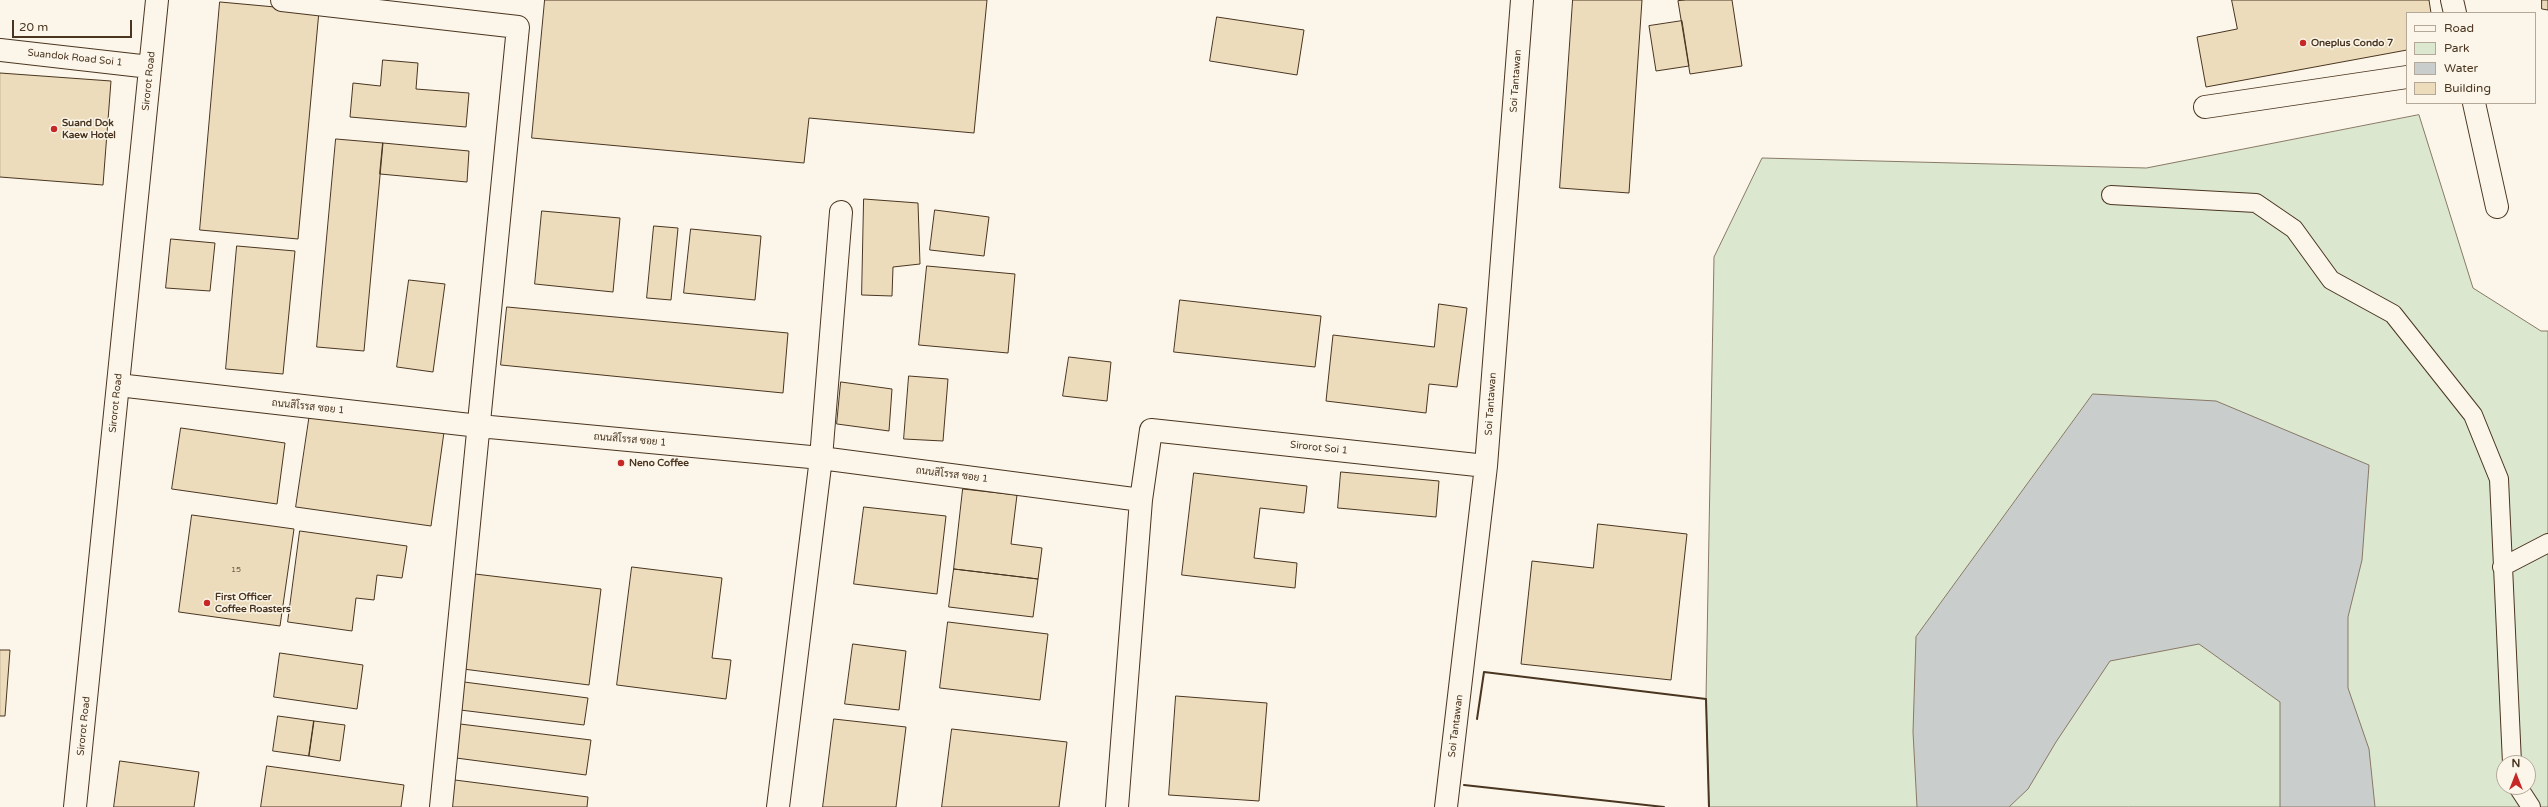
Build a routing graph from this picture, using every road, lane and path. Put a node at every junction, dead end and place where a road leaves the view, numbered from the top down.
1 (157, 0) edge
2 (282, 0) edge
3 (1522, 0) edge
4 (2452, 0) edge
5 (2455, 12) edge
6 (0, 50) edge
7 (150, 67) junction
8 (2406, 77) edge
9 (2474, 104) edge
10 (2205, 106) dead end
11 (2111, 195) dead end
12 (2497, 207) dead end
13 (841, 212) dead end
14 (118, 385) junction
15 (479, 426) junction
16 (821, 458) junction
17 (1486, 466) junction
18 (1141, 500) junction
19 (2548, 543) edge
20 (2502, 567) junction
21 (2512, 755) edge
22 (2523, 795) edge
23 (75, 807) edge
24 (440, 807) edge
25 (778, 807) edge
26 (1117, 807) edge
27 (1446, 807) edge
28 (2531, 807) edge

1 - 7 street, Sirorot Road
2 - 15 street
3 - 17 street, Soi Tantawan
4 - 5 street
6 - 7 street, Suandok Road Soi 1
7 - 14 street, Sirorot Road
8 - 10 street
9 - 12 street
11 - 20 lane
13 - 16 street
14 - 15 street, ถนนสิโรรส ซอย 1
14 - 23 street, Sirorot Road
15 - 16 street, ถนนสิโรรส ซอย 1
15 - 24 street
16 - 18 street, ถนนสิโรรส ซอย 1
16 - 25 street
17 - 18 street, Sirorot Soi 1
17 - 27 street, Soi Tantawan
18 - 26 street
19 - 20 lane
20 - 21 lane
22 - 28 lane

